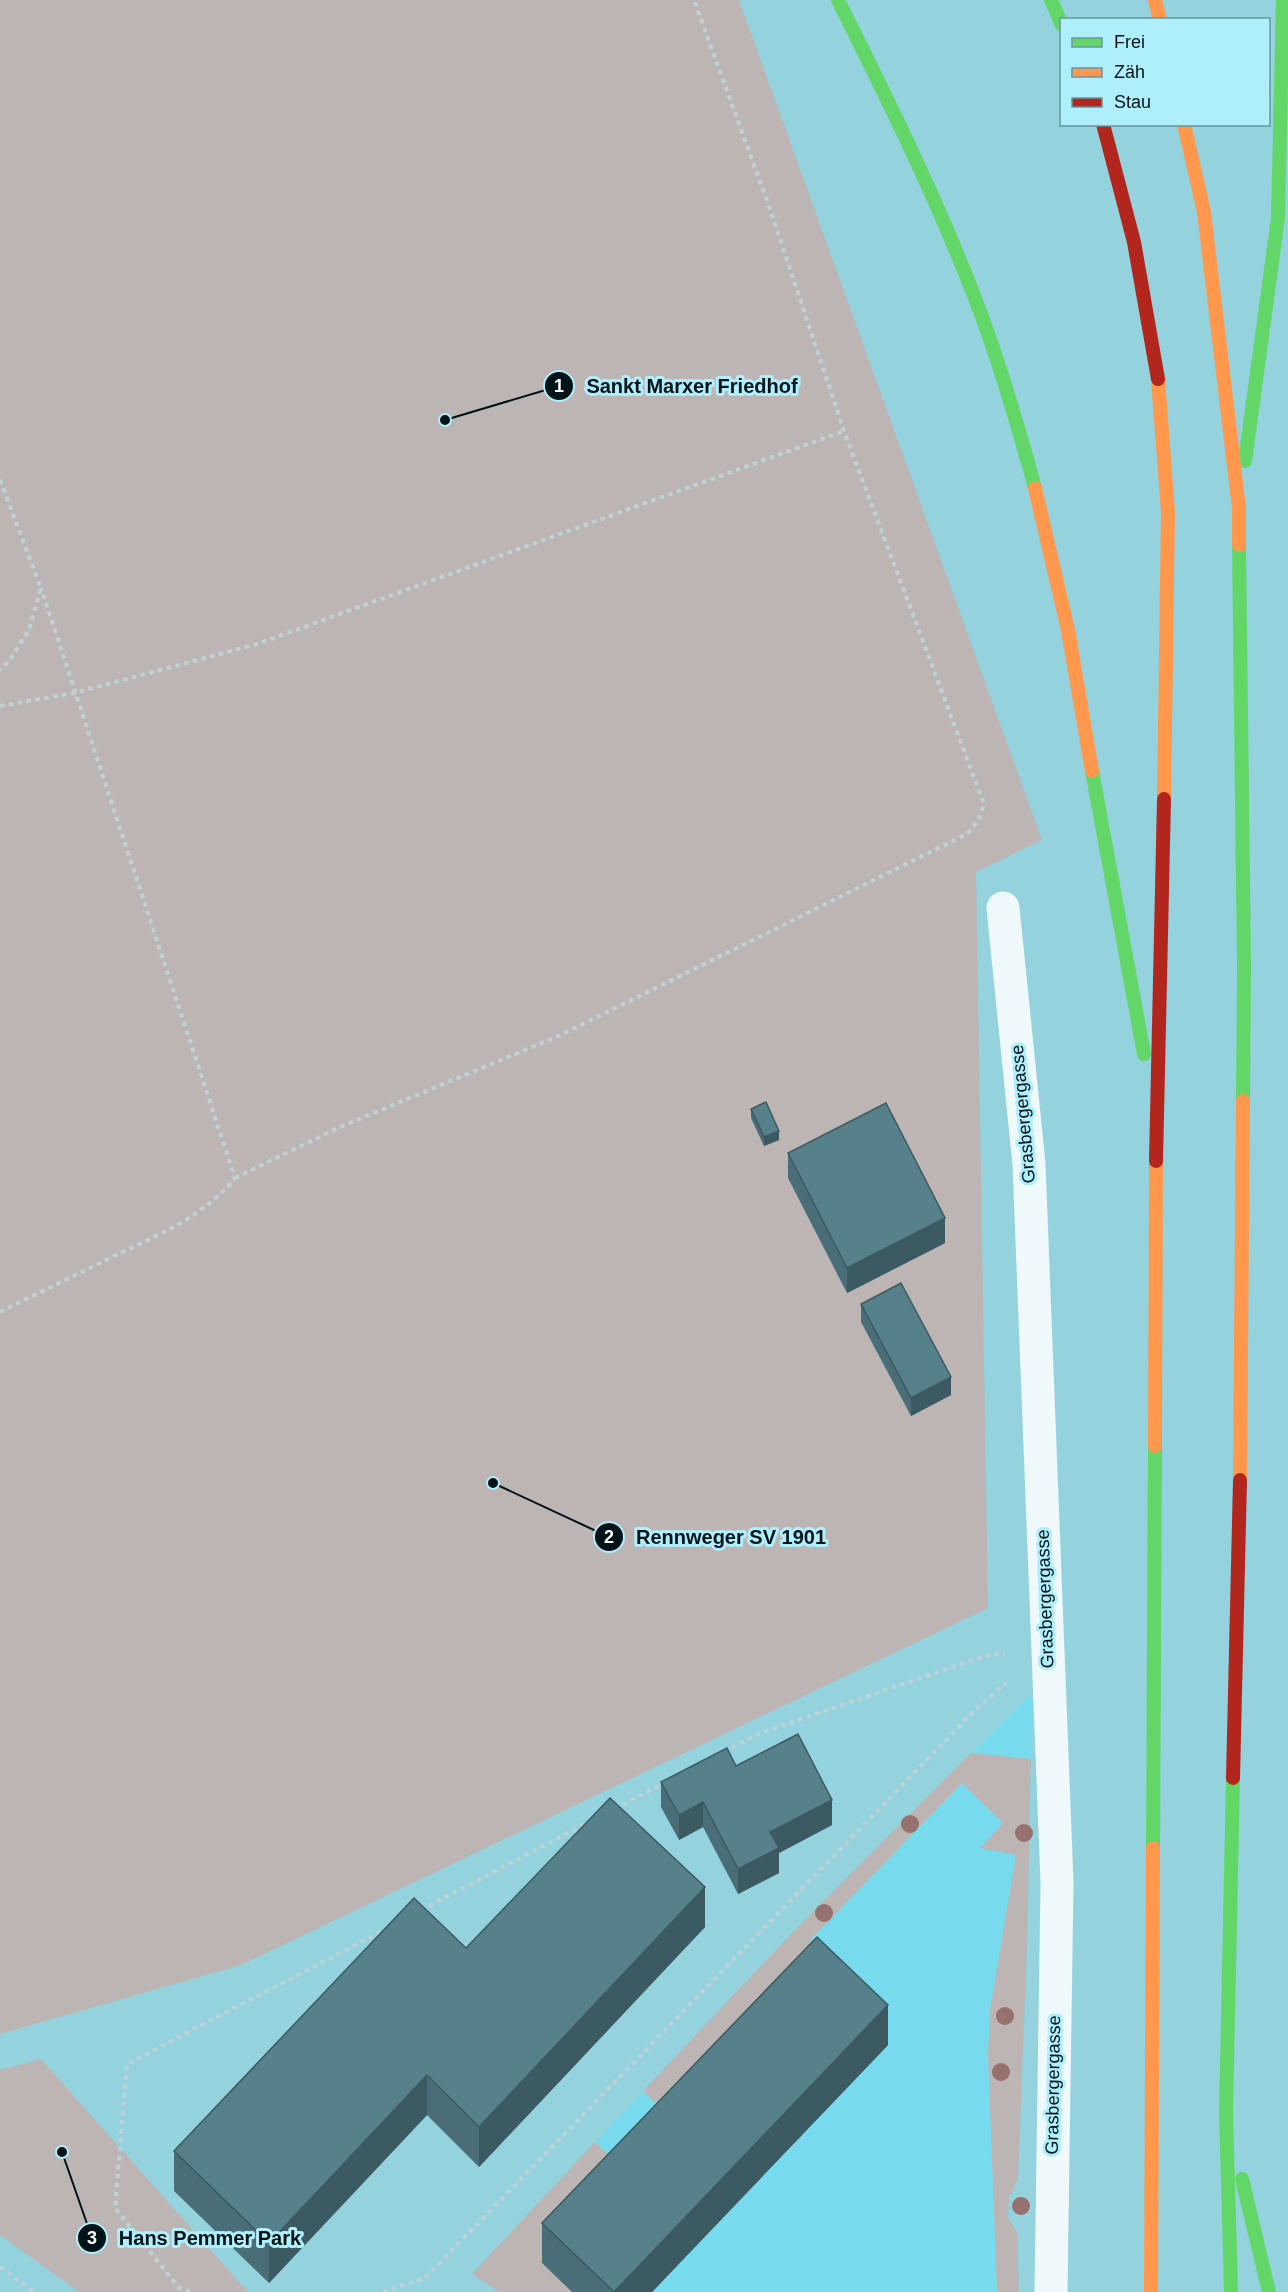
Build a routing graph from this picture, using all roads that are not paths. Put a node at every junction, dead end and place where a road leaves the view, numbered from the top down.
1 (838, 0) edge
2 (1051, 0) edge
3 (1155, 0) edge
4 (1283, 0) edge
5 (1160, 18) edge
6 (1060, 20) edge
7 (1104, 126) edge
8 (1185, 126) edge
9 (1239, 508) junction
10 (1003, 908) dead end
11 (1156, 1121) junction
12 (1150, 2092) junction
13 (1226, 2113) junction
14 (1137, 2268) dead end
15 (1051, 2292) edge
16 (1151, 2292) edge
17 (1231, 2292) edge
18 (1269, 2292) edge

1 - 11 highway
2 - 6 highway
3 - 5 highway
4 - 9 highway
7 - 11 highway
8 - 9 highway
9 - 13 highway
10 - 15 street, Grasbergergasse
11 - 12 highway
12 - 14 highway
12 - 16 highway
13 - 17 highway
13 - 18 highway

